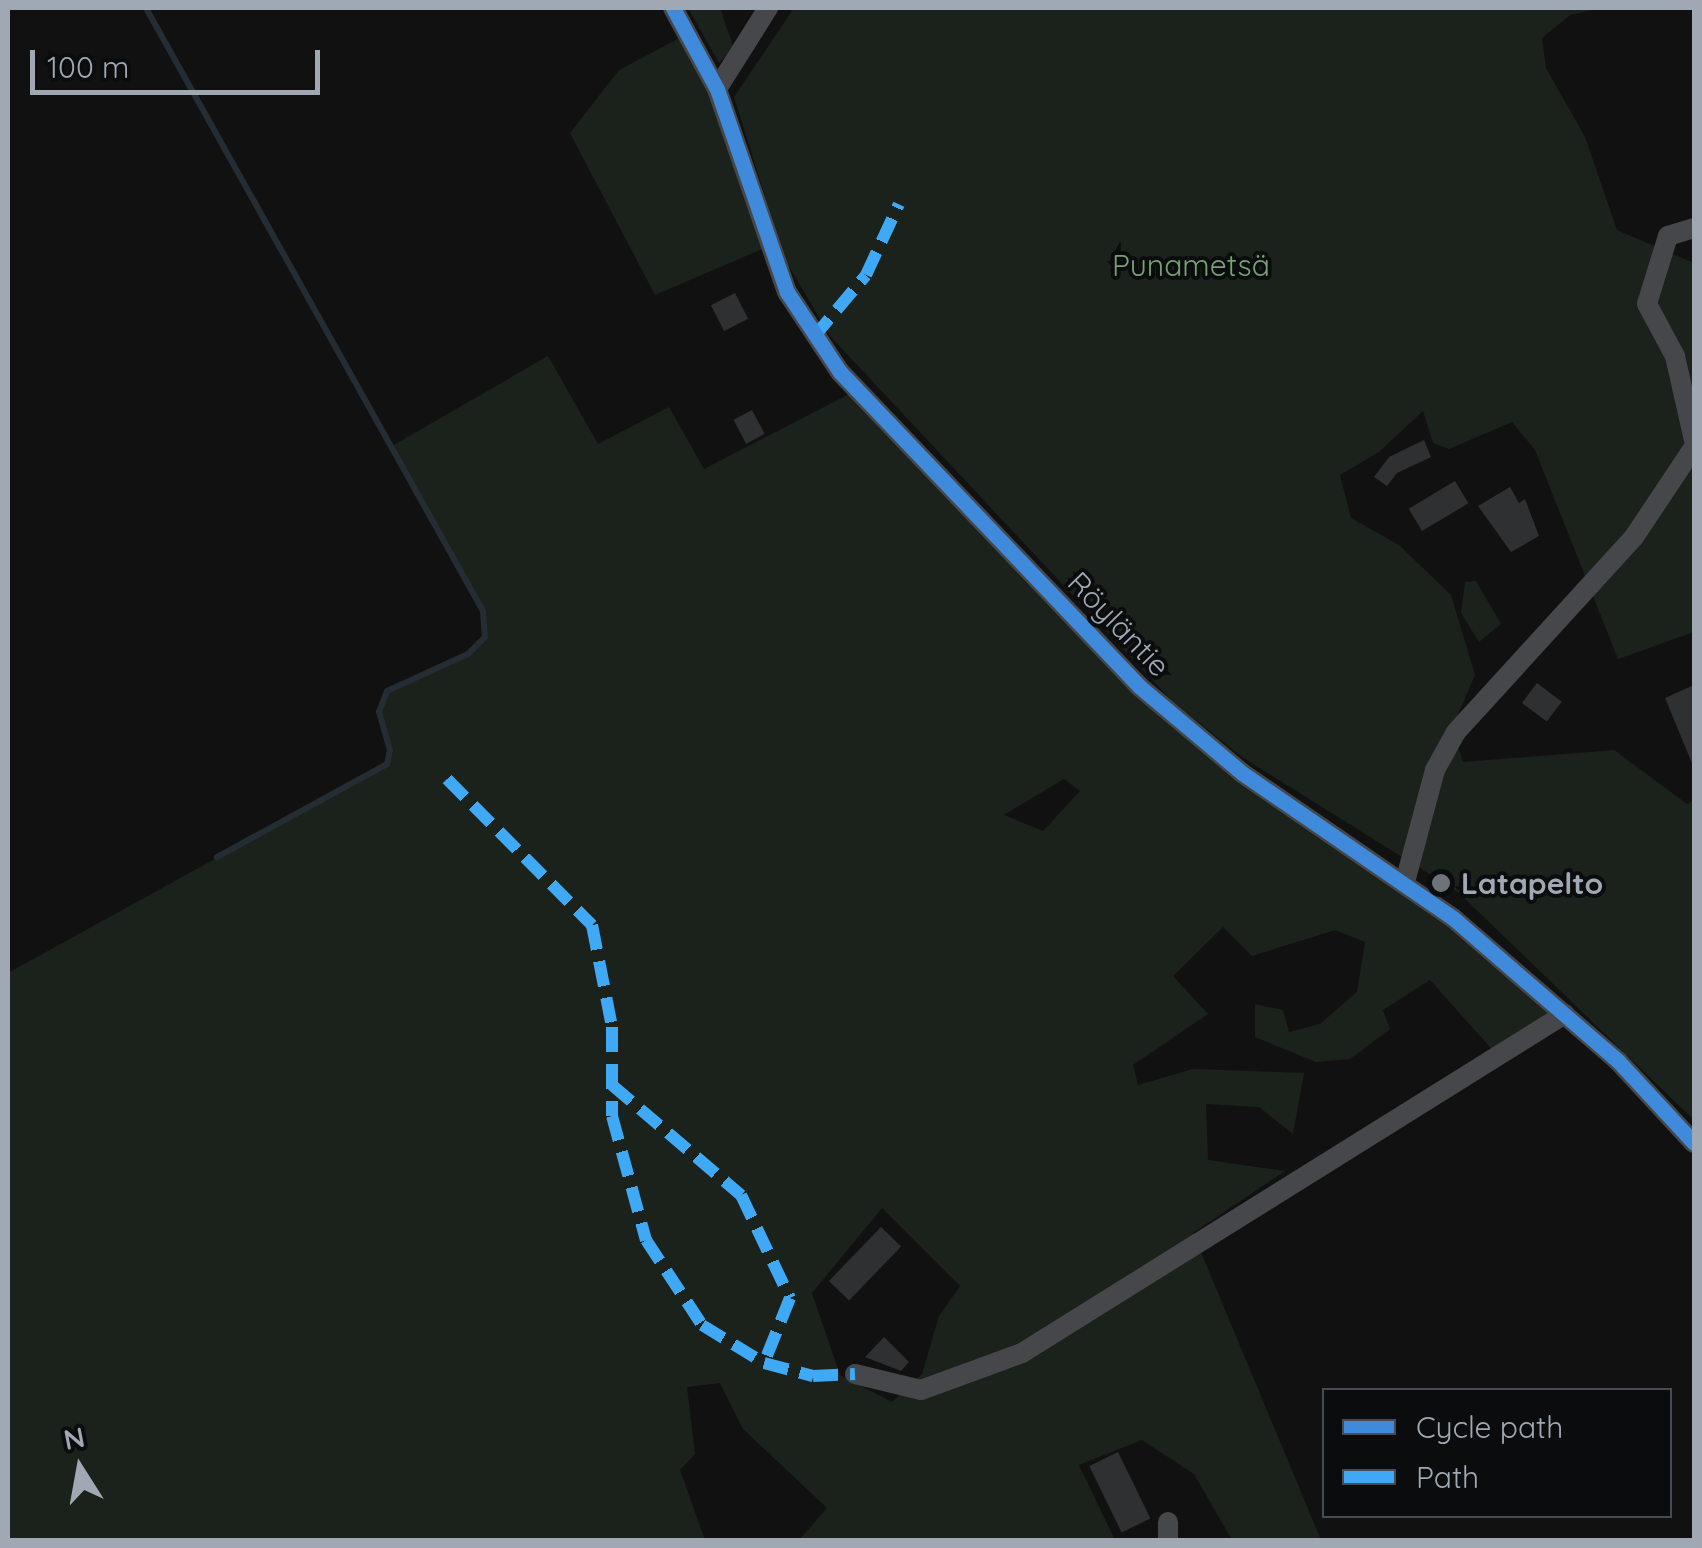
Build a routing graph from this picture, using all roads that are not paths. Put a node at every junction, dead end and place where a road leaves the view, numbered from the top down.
1 (673, 8) edge
2 (768, 8) edge
3 (717, 89) junction
4 (1694, 228) edge
5 (1694, 444) edge
6 (1405, 882) junction
7 (1565, 1014) junction
8 (1694, 1143) edge
9 (855, 1374) dead end

1 - 3 street, Röyläntie
2 - 3 street
3 - 6 street, Röyläntie
4 - 5 street
5 - 6 street
6 - 7 street, Röyläntie
7 - 8 street, Röyläntie
7 - 9 street

